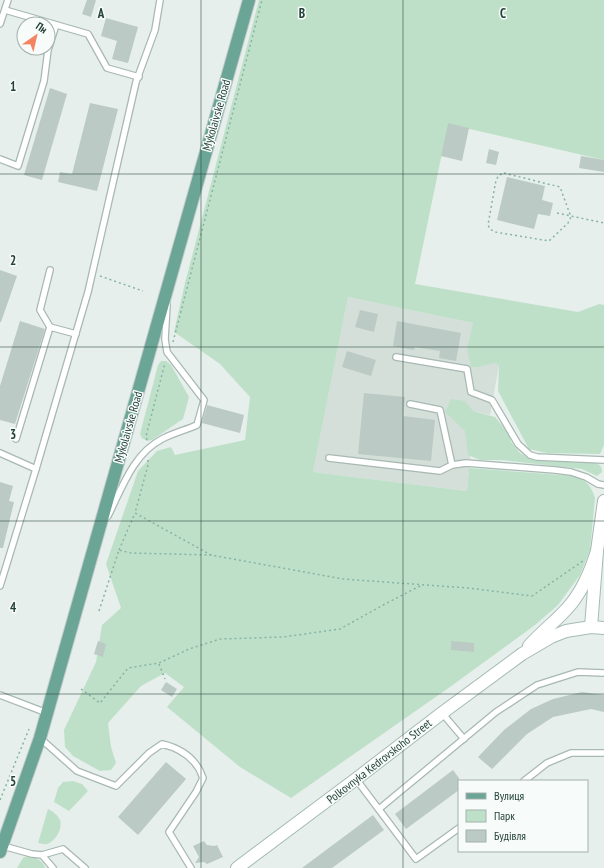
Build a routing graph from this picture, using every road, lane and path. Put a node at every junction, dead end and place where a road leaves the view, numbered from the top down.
1 (8, 0) edge
2 (160, 0) edge
3 (249, 0) edge
4 (262, 0) edge
5 (5, 10) junction
6 (25, 16) edge
7 (0, 24) edge
8 (56, 25) edge
9 (47, 56) edge
10 (139, 77) junction
11 (0, 159) edge
12 (557, 214) dead end
13 (571, 217) junction
14 (604, 223) edge
15 (50, 270) dead end
16 (93, 274) junction
17 (169, 281) junction
18 (143, 291) dead end
19 (50, 327) junction
20 (76, 334) junction
21 (169, 355) junction
22 (396, 357) dead end
23 (410, 404) dead end
24 (16, 439) dead end
25 (147, 449) junction
26 (0, 453) edge
27 (329, 458) dead end
28 (604, 460) edge
29 (452, 465) junction
30 (36, 469) junction
31 (604, 485) edge
32 (604, 501) edge
33 (135, 513) junction
34 (602, 534) edge
35 (95, 541) junction
36 (118, 550) junction
37 (597, 551) junction
38 (211, 555) junction
39 (604, 575) edge
40 (422, 585) junction
41 (0, 586) edge
42 (99, 611) dead end
43 (591, 627) junction
44 (604, 628) edge
45 (522, 654) junction
46 (159, 663) junction
47 (604, 674) edge
48 (165, 679) dead end
49 (82, 689) dead end
50 (0, 695) edge
51 (10, 699) junction
52 (0, 701) edge
53 (47, 713) junction
54 (442, 713) junction
55 (29, 729) dead end
56 (40, 738) junction
57 (464, 739) junction
58 (604, 754) edge
59 (356, 779) junction
60 (525, 780) edge
61 (0, 800) edge
62 (379, 809) junction
63 (458, 829) edge
64 (1, 849) edge
65 (42, 855) junction
66 (53, 868) edge
67 (85, 868) edge
68 (191, 868) edge
69 (237, 868) edge

1 - 5 lane
2 - 10 lane
3 - 17 main road, Mykolaivske Road
4 - 21 path
5 - 6 lane
5 - 7 lane
8 - 10 lane
9 - 11 lane
10 - 16 lane
12 - 13 path
13 - 13 path
13 - 14 path
15 - 19 lane
16 - 18 path
16 - 20 lane
17 - 21 lane
17 - 35 main road, Mykolaivske Road
19 - 20 lane
19 - 24 lane
20 - 30 lane
21 - 25 path
21 - 25 lane
22 - 28 lane
23 - 29 lane
25 - 33 path
25 - 35 lane
26 - 30 lane
27 - 29 lane
29 - 31 lane
30 - 41 lane
32 - 34 street, Polkovnyka Kedrovskoho Street
33 - 36 path
33 - 38 path
34 - 37 street, Polkovnyka Kedrovskoho Street
35 - 53 main road, Mykolaivske Road
36 - 38 path
36 - 42 path
37 - 39 street, Polkovnyka Kedrovskoho Street
37 - 40 path
37 - 43 street, Polkovnyka Kedrovskoho Street
37 - 45 street, Polkovnyka Kedrovskoho Street
38 - 40 path
40 - 46 path
43 - 44 street
43 - 45 street, Polkovnyka Kedrovskoho Street
45 - 54 street, Polkovnyka Kedrovskoho Street
46 - 48 path
46 - 49 path
47 - 57 lane
50 - 51 lane
51 - 52 lane
51 - 53 lane
53 - 56 main road, Mykolaivske Road
54 - 57 lane
54 - 59 street, Polkovnyka Kedrovskoho Street
55 - 61 path
56 - 64 main road, Mykolaivske Road
56 - 68 lane
57 - 62 lane
58 - 60 lane
59 - 62 lane
59 - 69 street, Polkovnyka Kedrovskoho Street
62 - 63 lane
64 - 65 lane
65 - 66 lane
65 - 67 lane

